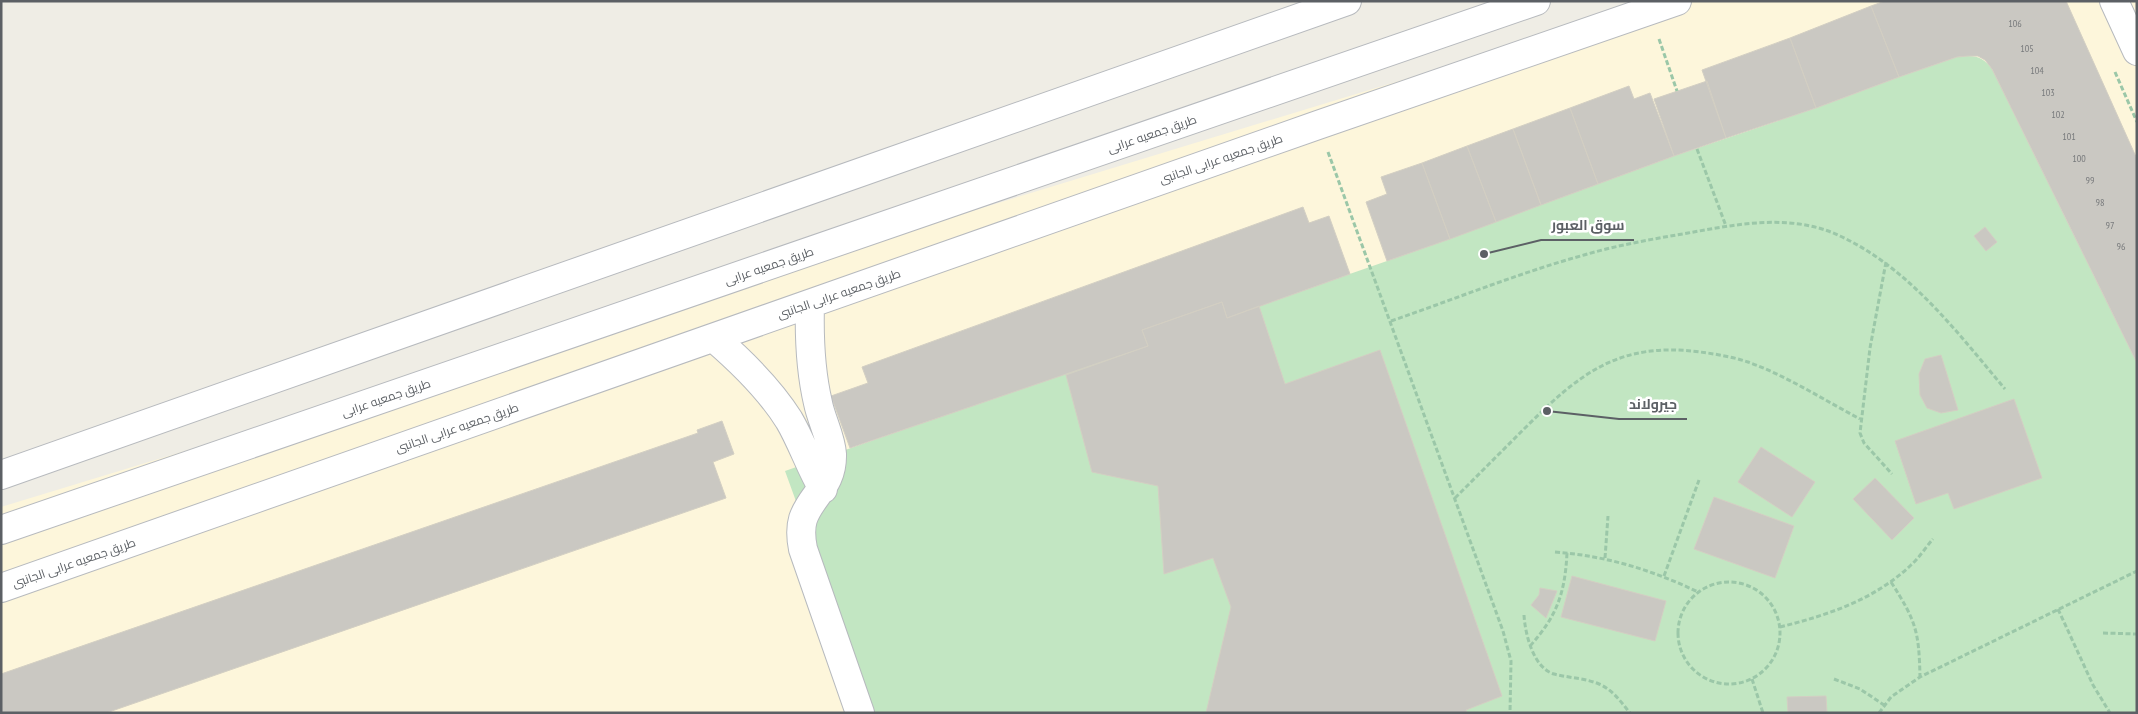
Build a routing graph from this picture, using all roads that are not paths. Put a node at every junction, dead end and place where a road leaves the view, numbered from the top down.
1 (1347, 1) edge
2 (1536, 1) edge
3 (1677, 1) edge
4 (2114, 1) edge
5 (2137, 51) edge
6 (810, 304) junction
7 (714, 338) junction
8 (1, 475) edge
9 (823, 489) junction
10 (1, 530) edge
11 (1, 588) edge
12 (860, 713) edge

1 - 8 street
2 - 10 street, طريق جمعيه عرابى
3 - 6 street, طريق جمعيه عرابى الجانبى
4 - 5 street
6 - 7 street, طريق جمعيه عرابى الجانبى
6 - 9 street
7 - 9 street
7 - 11 street, طريق جمعيه عرابى الجانبى
9 - 12 street

